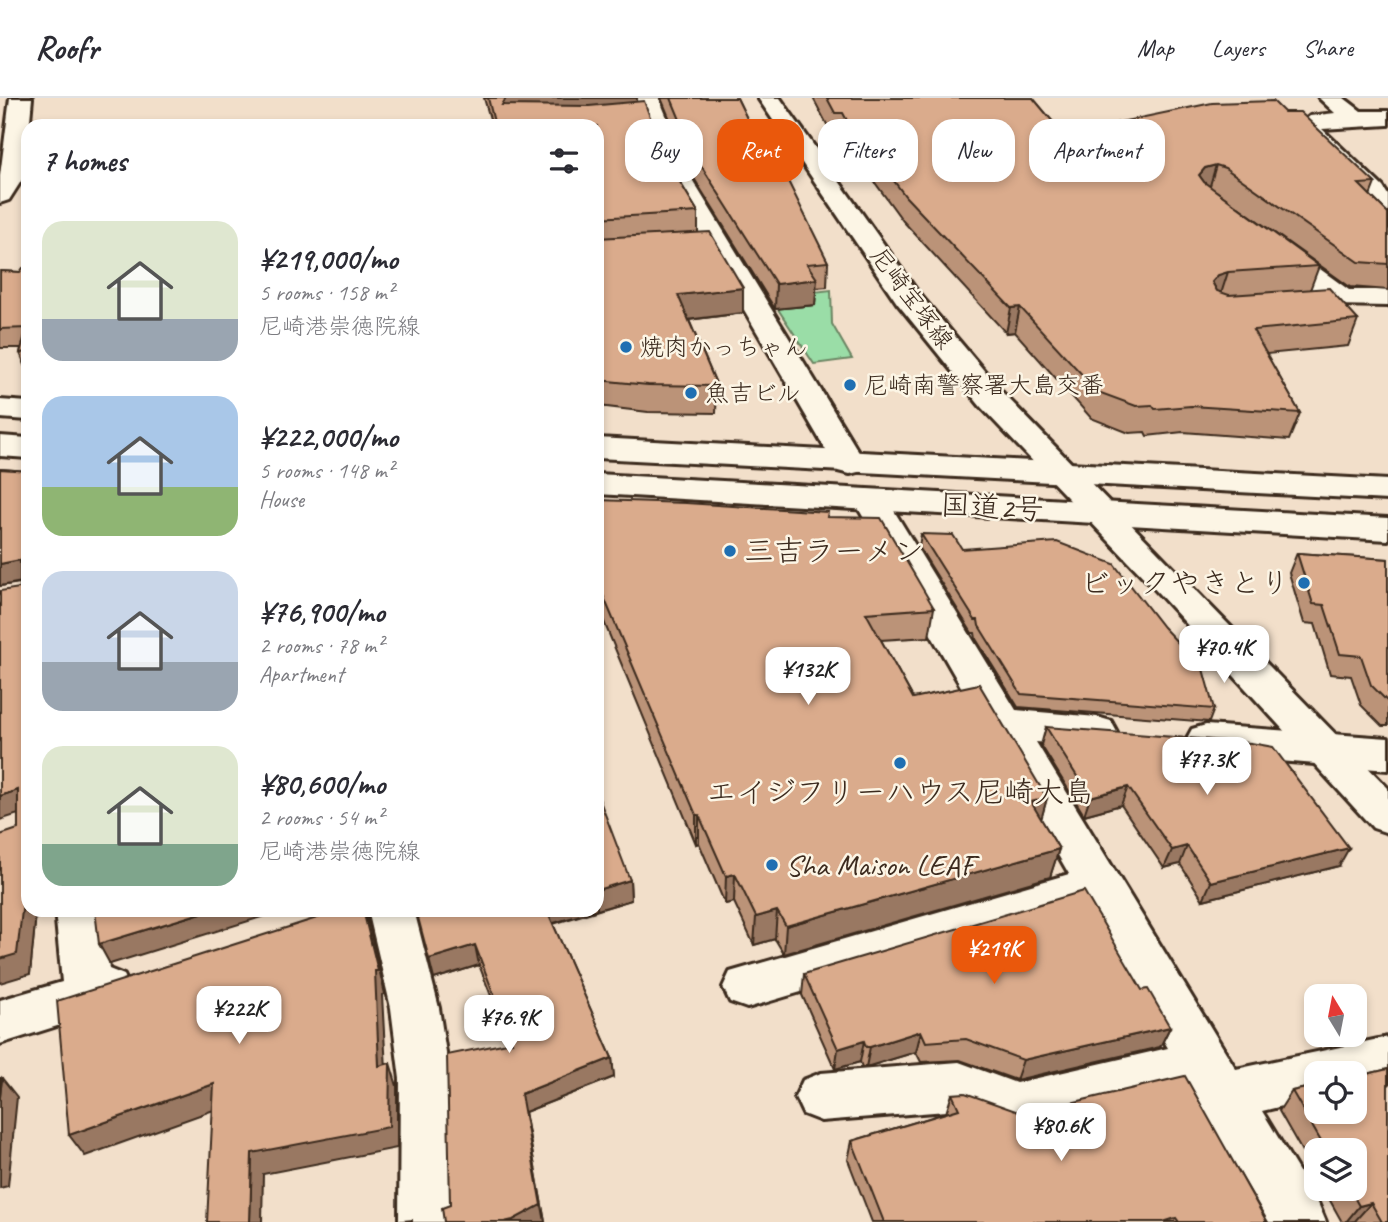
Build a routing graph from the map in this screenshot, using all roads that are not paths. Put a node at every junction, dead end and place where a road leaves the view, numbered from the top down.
1 (22, 98) edge
2 (769, 98) edge
3 (1330, 98) edge
4 (651, 105) edge
5 (627, 116) edge
6 (1355, 118) junction
7 (1388, 118) edge
8 (14, 181) edge
9 (1388, 219) edge
10 (1252, 231) edge
11 (1388, 298) edge
12 (1343, 299) junction
13 (1302, 303) edge
14 (0, 409) edge
15 (21, 410) edge
16 (0, 446) edge
17 (21, 447) edge
18 (604, 448) edge
19 (850, 464) junction
20 (1063, 473) junction
21 (604, 484) edge
22 (1388, 491) edge
23 (871, 501) junction
24 (1102, 513) junction
25 (1388, 529) edge
26 (1001, 724) junction
27 (1325, 749) junction
28 (1388, 754) edge
29 (1388, 816) edge
30 (1097, 884) junction
31 (79, 917) edge
32 (393, 917) edge
33 (149, 976) edge
34 (747, 987) dead end
35 (88, 996) junction
36 (0, 1022) edge
37 (1388, 1060) edge
38 (1367, 1065) edge
39 (1304, 1076) edge
40 (1213, 1078) junction
41 (821, 1097) dead end
42 (426, 1222) edge
43 (1299, 1222) edge

1 - 8 main road
2 - 20 main road, 尼崎宝塚線
3 - 6 main road
4 - 5 main road
4 - 19 main road
6 - 7 main road
6 - 9 main road
10 - 12 main road
11 - 12 main road
12 - 13 main road
14 - 15 main road
16 - 17 main road
18 - 19 main road, 国道2号
19 - 20 main road, 国道2号
20 - 22 main road, 国道2号
20 - 24 main road, 尼崎宝塚線
21 - 23 main road, 国道2号
23 - 24 main road, 国道2号
23 - 26 main road
24 - 25 main road, 国道2号
24 - 27 main road, 尼崎宝塚線
26 - 27 main road
26 - 30 main road
27 - 28 main road
27 - 29 main road, 尼崎宝塚線
30 - 34 main road
30 - 40 main road
31 - 35 main road
32 - 42 main road
33 - 35 main road
35 - 36 main road
37 - 38 main road
39 - 40 main road
40 - 41 main road
40 - 43 main road

